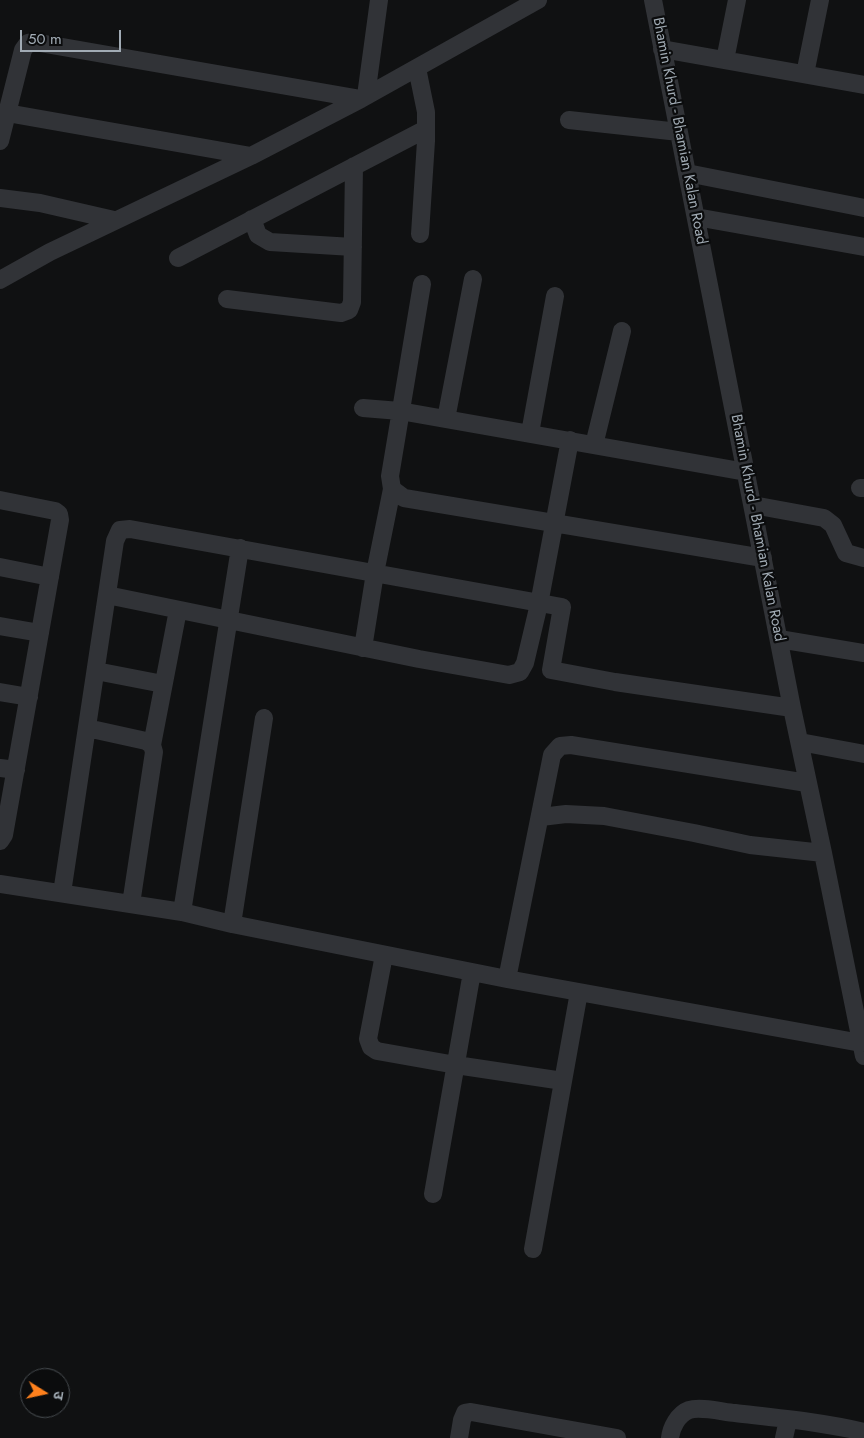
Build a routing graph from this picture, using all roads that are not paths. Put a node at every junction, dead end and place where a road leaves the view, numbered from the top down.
1 (379, 0) edge
2 (510, 0) edge
3 (653, 0) edge
4 (737, 0) edge
5 (820, 0) edge
6 (534, 1) edge
7 (662, 49) junction
8 (725, 60) junction
9 (416, 68) junction
10 (805, 74) junction
11 (864, 85) edge
12 (364, 97) junction
13 (7, 113) junction
14 (569, 120) dead end
15 (426, 129) junction
16 (679, 132) junction
17 (0, 141) edge
18 (251, 156) junction
19 (354, 166) junction
20 (687, 174) junction
21 (0, 198) edge
22 (864, 208) edge
23 (696, 217) junction
24 (252, 219) junction
25 (114, 220) junction
26 (420, 234) dead end
27 (353, 247) junction
28 (864, 247) edge
29 (178, 258) dead end
30 (473, 279) dead end
31 (0, 280) edge
32 (422, 284) dead end
33 (555, 296) dead end
34 (227, 299) dead end
35 (622, 331) dead end
36 (363, 408) dead end
37 (400, 411) junction
38 (446, 419) junction
39 (530, 433) junction
40 (570, 440) junction
41 (594, 445) junction
42 (746, 472) junction
43 (392, 490) junction
44 (0, 500) edge
45 (753, 505) junction
46 (554, 524) junction
47 (240, 548) junction
48 (763, 558) junction
49 (864, 558) edge
50 (0, 567) edge
51 (376, 573) junction
52 (50, 577) junction
53 (107, 595) junction
54 (539, 604) junction
55 (178, 610) junction
56 (228, 620) junction
57 (0, 626) edge
58 (40, 633) junction
59 (779, 639) junction
60 (363, 648) junction
61 (864, 653) edge
62 (96, 671) junction
63 (163, 684) junction
64 (0, 692) edge
65 (28, 698) junction
66 (792, 708) junction
67 (264, 718) dead end
68 (87, 728) junction
69 (800, 742) junction
70 (152, 745) junction
71 (864, 754) edge
72 (8, 769) edge
73 (807, 783) junction
74 (540, 817) junction
75 (0, 841) edge
76 (823, 853) junction
77 (0, 884) edge
78 (62, 893) junction
79 (131, 904) junction
80 (182, 912) junction
81 (232, 924) junction
82 (384, 954) junction
83 (472, 972) junction
84 (507, 979) junction
85 (579, 992) junction
86 (863, 1050) edge
87 (456, 1065) junction
88 (563, 1081) junction
89 (433, 1194) dead end
90 (533, 1248) dead end
91 (788, 1420) junction
92 (857, 1433) edge
93 (589, 1436) edge
94 (459, 1438) edge
95 (617, 1438) edge
96 (670, 1438) edge
97 (784, 1438) edge

1 - 12 street
2 - 6 street
3 - 7 street, Bhamin Khurd - Bhamian Kalan Road
4 - 8 street
5 - 10 street
6 - 9 street
7 - 8 street
7 - 16 street, Bhamin Khurd - Bhamian Kalan Road
8 - 10 street
9 - 12 street
9 - 15 street
10 - 11 street
12 - 13 street
12 - 18 street
13 - 17 street
13 - 18 street
14 - 16 street
15 - 19 street
15 - 26 street
16 - 20 street, Bhamin Khurd - Bhamian Kalan Road
18 - 25 street
19 - 24 street
19 - 27 street
20 - 22 street
20 - 23 street, Bhamin Khurd - Bhamian Kalan Road
21 - 25 street
23 - 28 street
23 - 42 street, Bhamin Khurd - Bhamian Kalan Road
24 - 27 street
24 - 29 street
25 - 31 street
27 - 34 street
30 - 38 street
32 - 37 street
33 - 39 street
35 - 41 street
36 - 37 street
37 - 38 street
37 - 43 street
38 - 39 street
39 - 40 street
40 - 41 street
40 - 46 street
41 - 42 street
42 - 45 street, Bhamin Khurd - Bhamian Kalan Road
43 - 46 street
43 - 51 street
44 - 52 street
45 - 48 street, Bhamin Khurd - Bhamian Kalan Road
45 - 49 street
46 - 48 street
46 - 54 street
47 - 51 street
47 - 53 street
47 - 56 street
48 - 59 street, Bhamin Khurd - Bhamian Kalan Road
50 - 52 street
51 - 54 street
51 - 60 street
52 - 58 street
53 - 55 street
53 - 62 street
54 - 60 street
54 - 66 street
55 - 56 street
55 - 63 street
56 - 60 street
56 - 80 street
57 - 58 street
58 - 65 street
59 - 61 street
59 - 66 street, Bhamin Khurd - Bhamian Kalan Road
62 - 63 street
62 - 68 street
63 - 70 street
64 - 65 street
65 - 72 street
66 - 69 street, Bhamin Khurd - Bhamian Kalan Road
67 - 81 street
68 - 70 street
68 - 78 street
69 - 71 street
69 - 73 street, Bhamin Khurd - Bhamian Kalan Road
70 - 79 street
72 - 75 street
73 - 74 street
73 - 76 street, Bhamin Khurd - Bhamian Kalan Road
74 - 76 street
74 - 84 street
76 - 86 street, Bhamin Khurd - Bhamian Kalan Road
77 - 78 street
78 - 79 street
79 - 80 street
80 - 81 street
81 - 82 street
82 - 83 street
82 - 87 street
83 - 84 street
83 - 87 street
84 - 85 street
85 - 86 street
85 - 88 street
87 - 88 street
87 - 89 street
88 - 90 street
91 - 92 street
91 - 96 street
91 - 97 street
93 - 94 street
93 - 95 street

